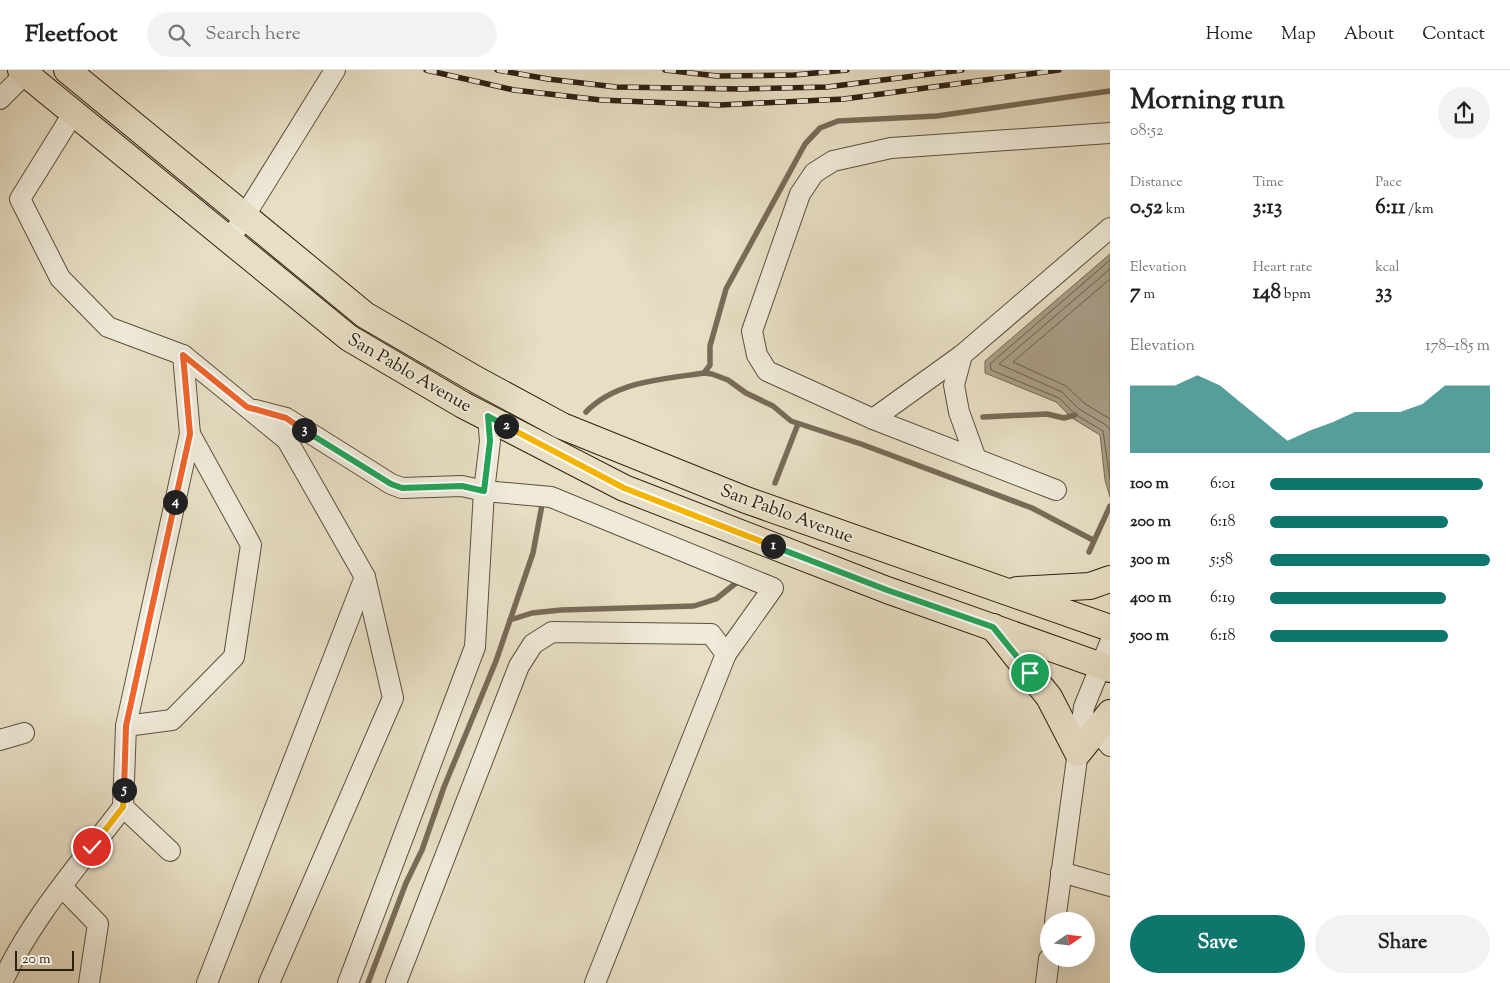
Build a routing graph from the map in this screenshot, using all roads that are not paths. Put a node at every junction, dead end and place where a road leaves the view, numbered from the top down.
1 (67, 70) edge
2 (335, 70) edge
3 (25, 71) edge
4 (0, 99) edge
5 (74, 112) junction
6 (1110, 133) edge
7 (244, 217) junction
8 (1110, 228) edge
9 (229, 241) junction
10 (183, 355) junction
11 (962, 355) junction
12 (247, 407) junction
13 (488, 416) junction
14 (873, 419) junction
15 (190, 434) junction
16 (976, 459) junction
17 (1056, 490) dead end
18 (484, 491) junction
19 (365, 577) junction
20 (1110, 579) edge
21 (1005, 591) junction
22 (993, 627) junction
23 (1110, 628) edge
24 (726, 654) junction
25 (1107, 659) edge
26 (126, 726) junction
27 (1105, 729) edge
28 (24, 734) dead end
29 (0, 740) edge
30 (1078, 753) junction
31 (123, 807) junction
32 (170, 850) dead end
33 (1061, 872) junction
34 (1110, 886) edge
35 (62, 887) junction
36 (1055, 912) edge
37 (1048, 968) edge
38 (2, 983) edge
39 (89, 983) edge
40 (207, 983) edge
41 (269, 983) edge
42 (348, 983) edge
43 (396, 983) edge
44 (595, 983) edge
45 (1046, 983) edge

1 - 7 main road, San Pablo Avenue
2 - 7 street
3 - 4 street
3 - 5 main road, San Pablo Avenue
5 - 9 main road, San Pablo Avenue
5 - 10 street
6 - 14 street
7 - 9 street
7 - 21 main road, San Pablo Avenue
8 - 11 street
9 - 13 main road, San Pablo Avenue
10 - 12 street
10 - 15 street
11 - 14 street
11 - 16 street
12 - 18 street
12 - 19 street
13 - 18 street
13 - 22 main road, San Pablo Avenue
14 - 16 street
15 - 26 street
15 - 26 street
16 - 17 street
18 - 24 street
18 - 42 street
19 - 40 street
19 - 41 street
20 - 21 main road
21 - 23 main road, San Pablo Avenue
22 - 25 main road, San Pablo Avenue
22 - 30 main road
24 - 43 street
24 - 44 street
25 - 30 street
26 - 31 street
27 - 30 main road
28 - 29 street
30 - 33 street
31 - 32 street
31 - 35 street
33 - 34 street
33 - 36 street
35 - 38 street
35 - 39 street
37 - 45 street

